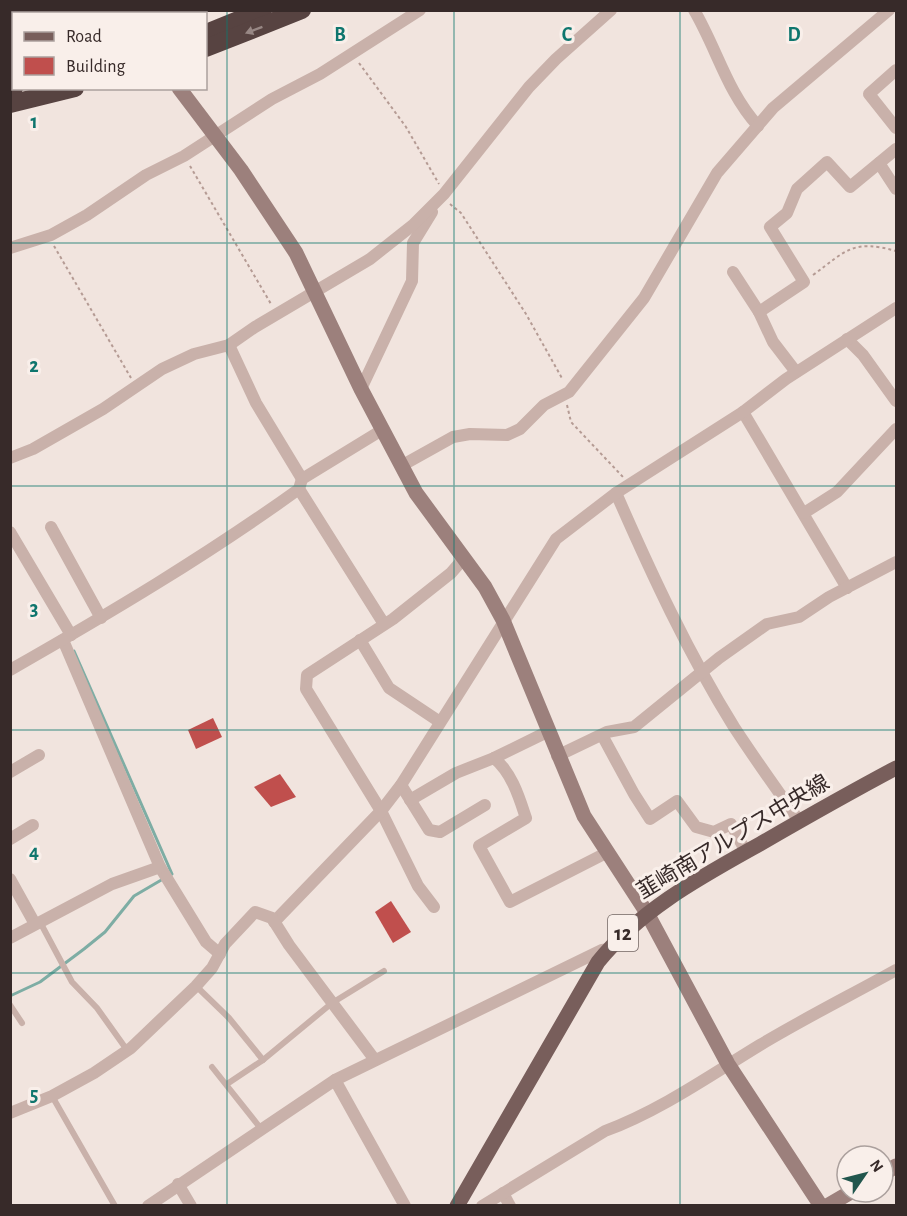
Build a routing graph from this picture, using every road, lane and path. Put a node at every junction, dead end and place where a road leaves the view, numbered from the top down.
1 (263, 10) edge
2 (302, 10) edge
3 (420, 10) edge
4 (611, 10) edge
5 (694, 10) edge
6 (889, 10) edge
7 (207, 33) edge
8 (207, 48) edge
9 (352, 54) junction
10 (897, 70) edge
11 (67, 90) edge
12 (180, 90) edge
13 (10, 104) edge
14 (758, 126) junction
15 (897, 128) edge
16 (215, 135) junction
17 (897, 149) edge
18 (184, 156) junction
19 (879, 164) junction
20 (897, 189) edge
21 (444, 194) junction
22 (48, 236) junction
23 (10, 248) edge
24 (897, 251) edge
25 (733, 272) dead end
26 (804, 282) junction
27 (315, 290) junction
28 (897, 308) edge
29 (759, 312) junction
30 (277, 314) junction
31 (848, 339) junction
32 (229, 345) junction
33 (796, 372) junction
34 (137, 388) junction
35 (361, 389) junction
36 (569, 392) junction
37 (897, 401) edge
38 (743, 412) junction
39 (897, 429) edge
40 (382, 430) junction
41 (10, 458) edge
42 (401, 466) junction
43 (301, 484) junction
44 (630, 484) junction
45 (616, 493) junction
46 (804, 513) junction
47 (51, 527) dead end
48 (10, 532) edge
49 (15, 551) edge
50 (464, 558) junction
51 (897, 562) edge
52 (847, 588) junction
53 (101, 618) junction
54 (503, 620) junction
55 (384, 624) junction
56 (67, 637) junction
57 (360, 640) junction
58 (10, 670) edge
59 (703, 672) junction
60 (440, 722) junction
61 (548, 732) junction
62 (602, 735) junction
63 (39, 755) dead end
64 (557, 756) junction
65 (494, 758) junction
66 (897, 768) edge
67 (10, 772) edge
68 (401, 785) junction
69 (410, 800) junction
70 (485, 805) dead end
71 (381, 811) junction
72 (800, 822) junction
73 (33, 825) dead end
74 (10, 839) edge
75 (608, 852) junction
76 (746, 852) junction
77 (164, 873) junction
78 (10, 879) edge
79 (434, 907) dead end
80 (647, 913) junction
81 (37, 922) junction
82 (274, 922) junction
83 (10, 938) edge
84 (609, 949) junction
85 (220, 954) junction
86 (384, 970) dead end
87 (897, 970) edge
88 (196, 986) junction
89 (332, 1003) junction
90 (10, 1005) edge
91 (21, 1023) dead end
92 (127, 1050) junction
93 (263, 1059) junction
94 (375, 1060) junction
95 (728, 1064) junction
96 (212, 1067) dead end
97 (335, 1080) junction
98 (227, 1084) junction
99 (52, 1096) junction
100 (10, 1113) edge
101 (262, 1130) junction
102 (178, 1184) junction
103 (503, 1193) junction
104 (115, 1206) edge
105 (148, 1206) edge
106 (191, 1206) edge
107 (405, 1206) edge
108 (457, 1206) edge
109 (482, 1206) edge
110 (510, 1206) edge
111 (821, 1206) edge

1 - 7 highway
2 -> 8 highway
3 - 9 street
4 - 21 street
5 - 14 street
6 - 14 street
9 - 16 street
9 - 21 path
10 - 15 street
11 - 13 highway
12 - 16 street
14 - 36 street
16 - 18 street
16 - 27 street
17 - 19 street
18 - 22 street
18 - 30 path
19 - 20 street
19 - 26 street
21 - 27 street
21 - 35 street
21 - 36 path
22 - 23 street
22 - 34 path
24 - 26 path
25 - 29 street
26 - 29 street
27 - 30 street
27 - 35 street
28 - 31 street
29 - 33 street
30 - 32 street
31 - 33 street
31 - 37 street
32 - 34 street
32 - 43 street
33 - 38 street
34 - 41 street
35 - 40 street
36 - 42 street
36 - 44 path
38 - 44 street
38 - 46 street
39 - 46 street
40 - 42 street
40 - 43 street
42 - 50 street
43 - 53 street
43 - 55 street
44 - 45 street
45 - 54 street
45 - 59 street
46 - 52 street
47 - 53 street
48 - 49 street
49 - 56 street
50 - 54 street
50 - 55 street
51 - 52 street
52 - 59 street
53 - 56 street
54 - 60 street
54 - 61 street
55 - 57 street
56 - 58 street
56 - 77 street
57 - 60 street
57 - 71 street
59 - 62 street
59 - 72 street
60 - 68 street
61 - 64 street
61 - 65 street
62 - 64 street
62 - 76 street
63 - 67 street
64 - 75 street
65 - 69 street
65 - 75 street
66 - 72 main road, 韮崎南アルプス中央線 / 12
68 - 69 street
68 - 71 street
69 - 70 street
71 - 79 street
71 - 82 street
72 - 76 main road, 韮崎南アルプス中央線 / 12
73 - 74 street
75 - 80 street
76 - 80 main road, 韮崎南アルプス中央線 / 12
77 - 81 street
77 - 85 street
78 - 81 street
80 - 84 main road, 韮崎南アルプス中央線 / 12
80 - 95 street
81 - 83 street
81 - 92 lane
82 - 85 street
82 - 89 street
84 - 94 street
84 - 108 main road, 韮崎南アルプス中央線 / 12
85 - 88 street
86 - 89 lane
87 - 95 street
88 - 92 street
88 - 93 lane
89 - 93 lane
89 - 94 street
90 - 91 lane
92 - 99 street
93 - 98 lane
94 - 97 street
95 - 103 street
95 - 111 street
96 - 98 lane
97 - 101 street
97 - 107 street
98 - 101 lane
99 - 100 street
99 - 104 lane
101 - 102 street
102 - 105 street
102 - 106 street
103 - 109 street
103 - 110 street

